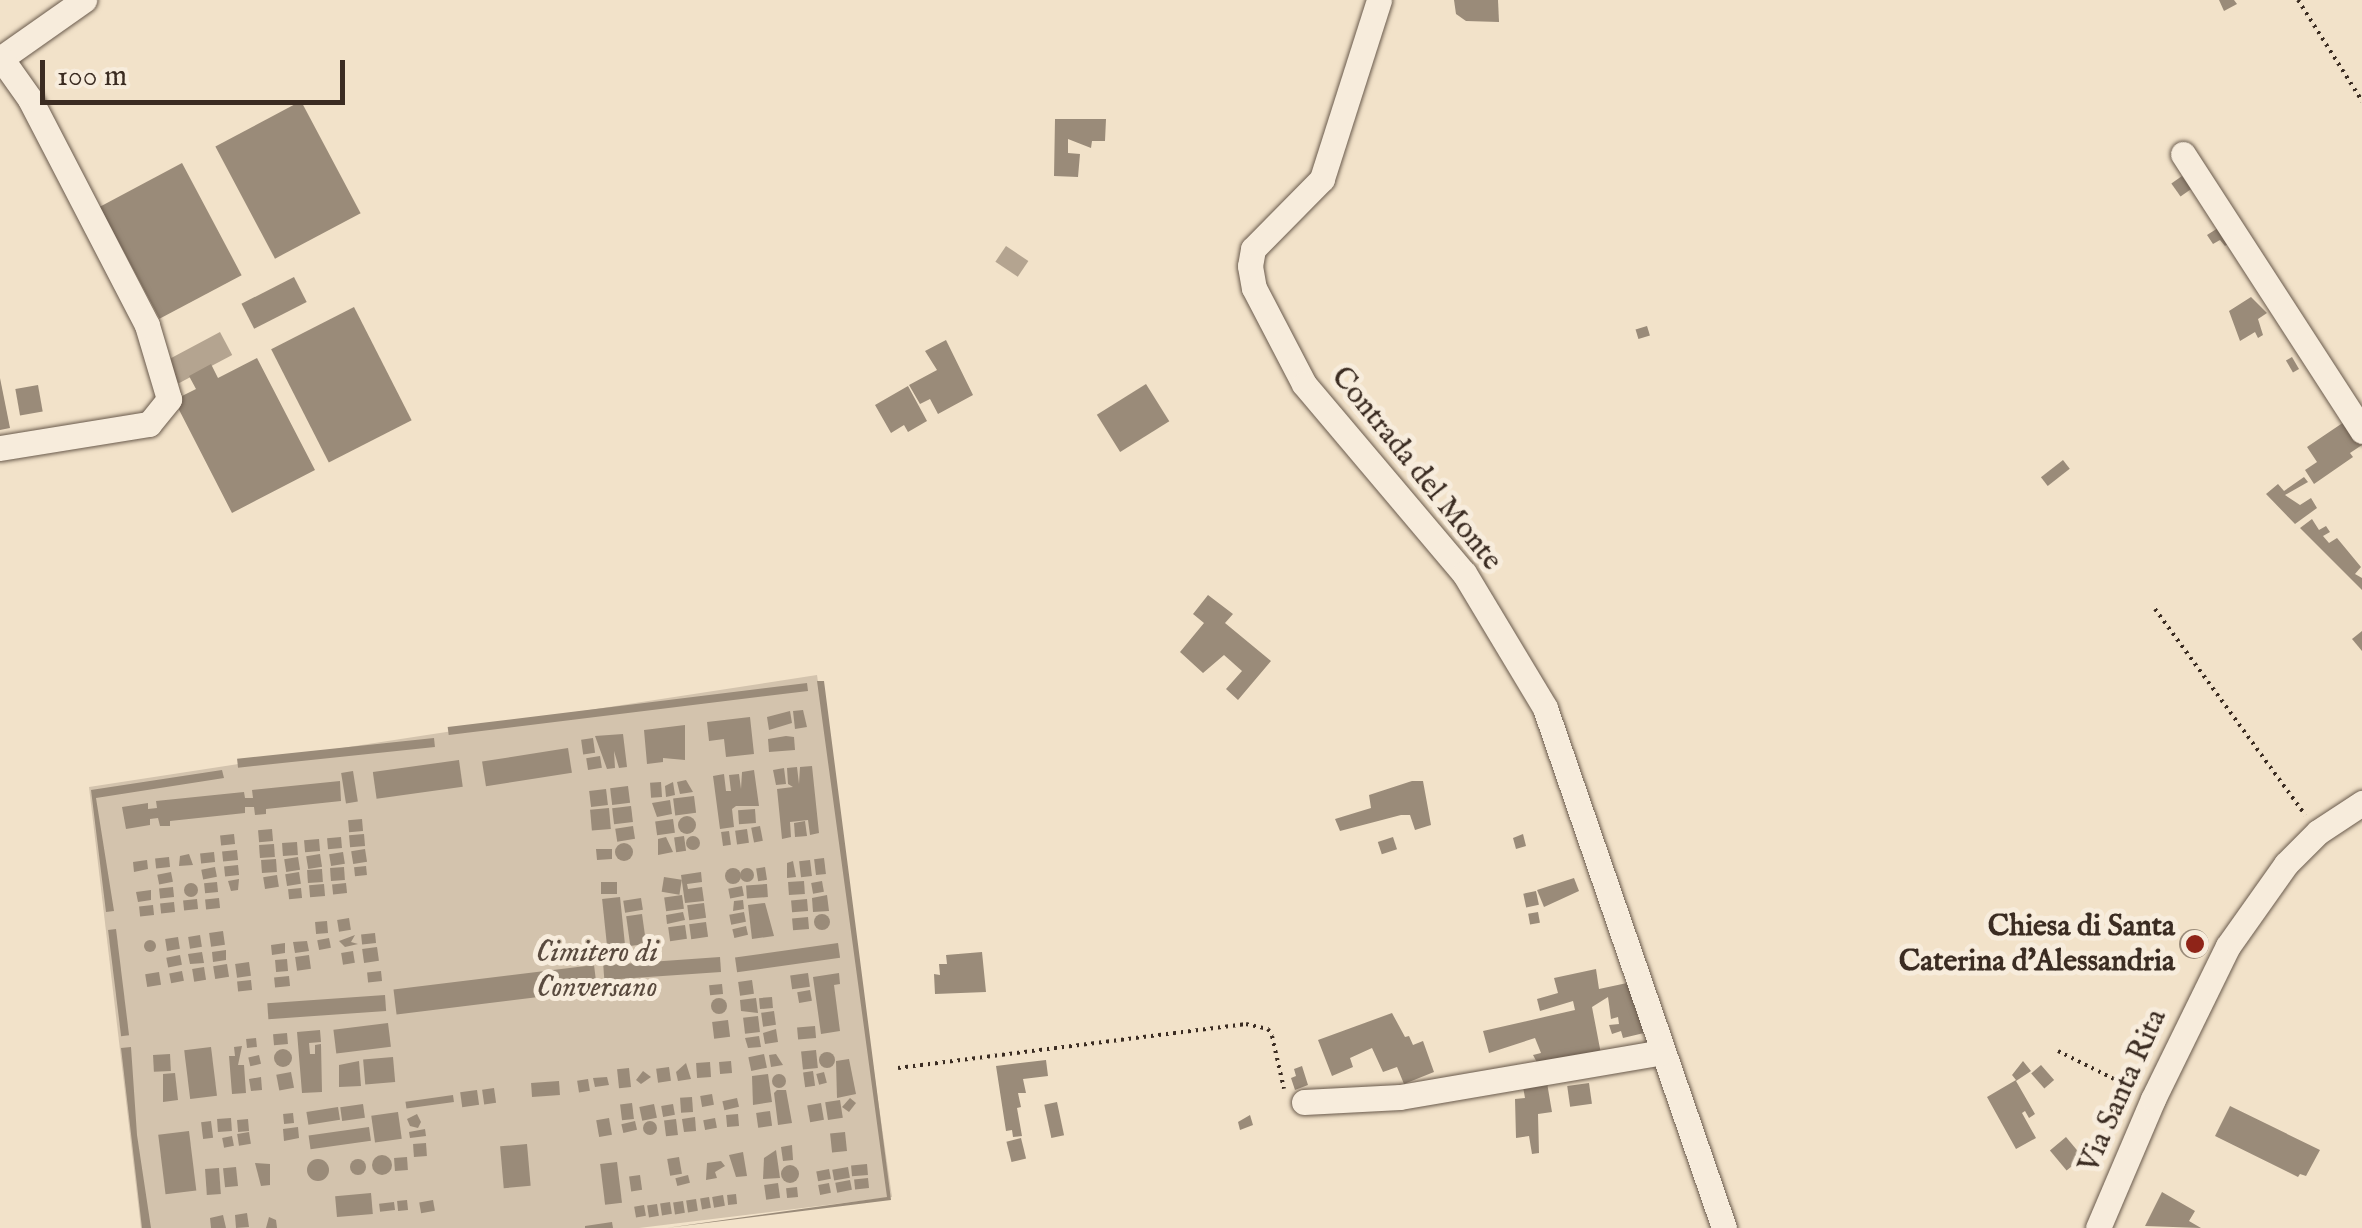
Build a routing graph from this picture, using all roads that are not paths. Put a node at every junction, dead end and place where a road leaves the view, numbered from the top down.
1 (84, 0) edge
2 (1379, 0) edge
3 (0, 58) edge
4 (2183, 154) dead end
5 (2362, 431) edge
6 (0, 448) edge
7 (2362, 802) edge
8 (1662, 1052) junction
9 (1304, 1102) road end
10 (1724, 1228) edge
11 (2098, 1228) edge

1 - 3 street
2 - 8 street, Contrada del Monte
3 - 6 street
4 - 5 street
7 - 11 street, Via Santa Rita
8 - 9 street
8 - 10 street, Contrada del Monte

